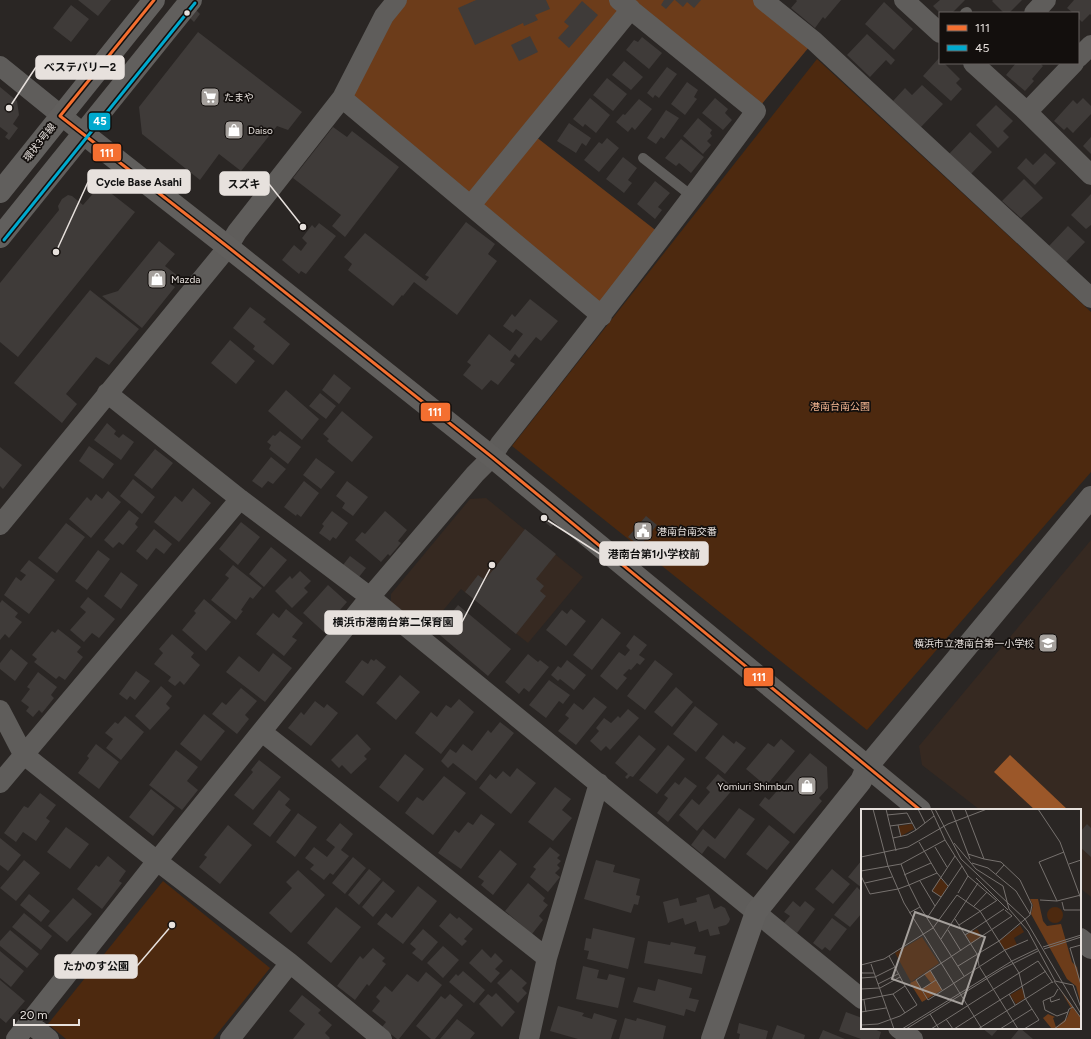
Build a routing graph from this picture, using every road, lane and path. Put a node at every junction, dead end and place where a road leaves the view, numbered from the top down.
1 (154, 0) edge
2 (191, 0) edge
3 (397, 0) edge
4 (763, 0) edge
5 (904, 0) edge
6 (1046, 0) edge
7 (625, 5) edge
8 (1035, 12) edge
9 (939, 32) edge
10 (1091, 45) edge
11 (1079, 57) edge
12 (1073, 64) edge
13 (0, 66) edge
14 (980, 66) edge
15 (342, 98) junction
16 (1027, 112) junction
17 (60, 116) junction
18 (84, 134) junction
19 (643, 158) dead end
20 (1091, 175) edge
21 (0, 192) edge
22 (693, 197) junction
23 (471, 205) junction
24 (0, 237) edge
25 (228, 247) junction
26 (1091, 298) edge
27 (602, 316) junction
28 (107, 393) junction
29 (492, 457) junction
30 (1091, 497) edge
31 (240, 499) junction
32 (0, 525) edge
33 (370, 597) junction
34 (0, 710) edge
35 (262, 732) junction
36 (23, 754) junction
37 (867, 767) junction
38 (0, 782) edge
39 (599, 783) junction
40 (919, 809) edge
41 (157, 861) junction
42 (756, 912) junction
43 (1081, 940) edge
44 (1091, 948) edge
45 (547, 958) junction
46 (290, 963) junction
47 (861, 997) edge
48 (29, 1023) junction
49 (895, 1029) edge
50 (899, 1029) edge
51 (16, 1039) edge
52 (49, 1039) edge
53 (230, 1039) edge
54 (382, 1039) edge
55 (529, 1039) edge
56 (712, 1039) edge
57 (891, 1039) edge
58 (913, 1039) edge

1 - 17 street, 環状3号線
2 - 18 street
3 - 15 street
4 - 26 street
5 - 9 street
6 - 8 street
7 - 22 street
7 - 23 street
10 - 11 street
12 - 16 street
13 - 17 street
14 - 16 street
15 - 23 street
15 - 25 street
16 - 20 street
17 - 18 street
17 - 21 street, 環状3号線
18 - 24 street
18 - 25 street
19 - 22 lane
22 - 27 street
23 - 27 street
25 - 28 street
25 - 29 street
27 - 29 street
28 - 31 street
28 - 32 street
29 - 33 street
29 - 37 street
30 - 37 street
31 - 33 street
31 - 36 street
33 - 35 street
33 - 39 street
34 - 36 street
35 - 41 street
35 - 45 street
36 - 38 street
36 - 41 street
37 - 40 street
37 - 42 street
39 - 42 street
39 - 45 street
41 - 46 street
41 - 48 street
42 - 47 street
42 - 56 street
43 - 44 street
45 - 55 street
46 - 53 street
46 - 54 street
48 - 51 street
48 - 52 street
49 - 57 street
50 - 58 street

